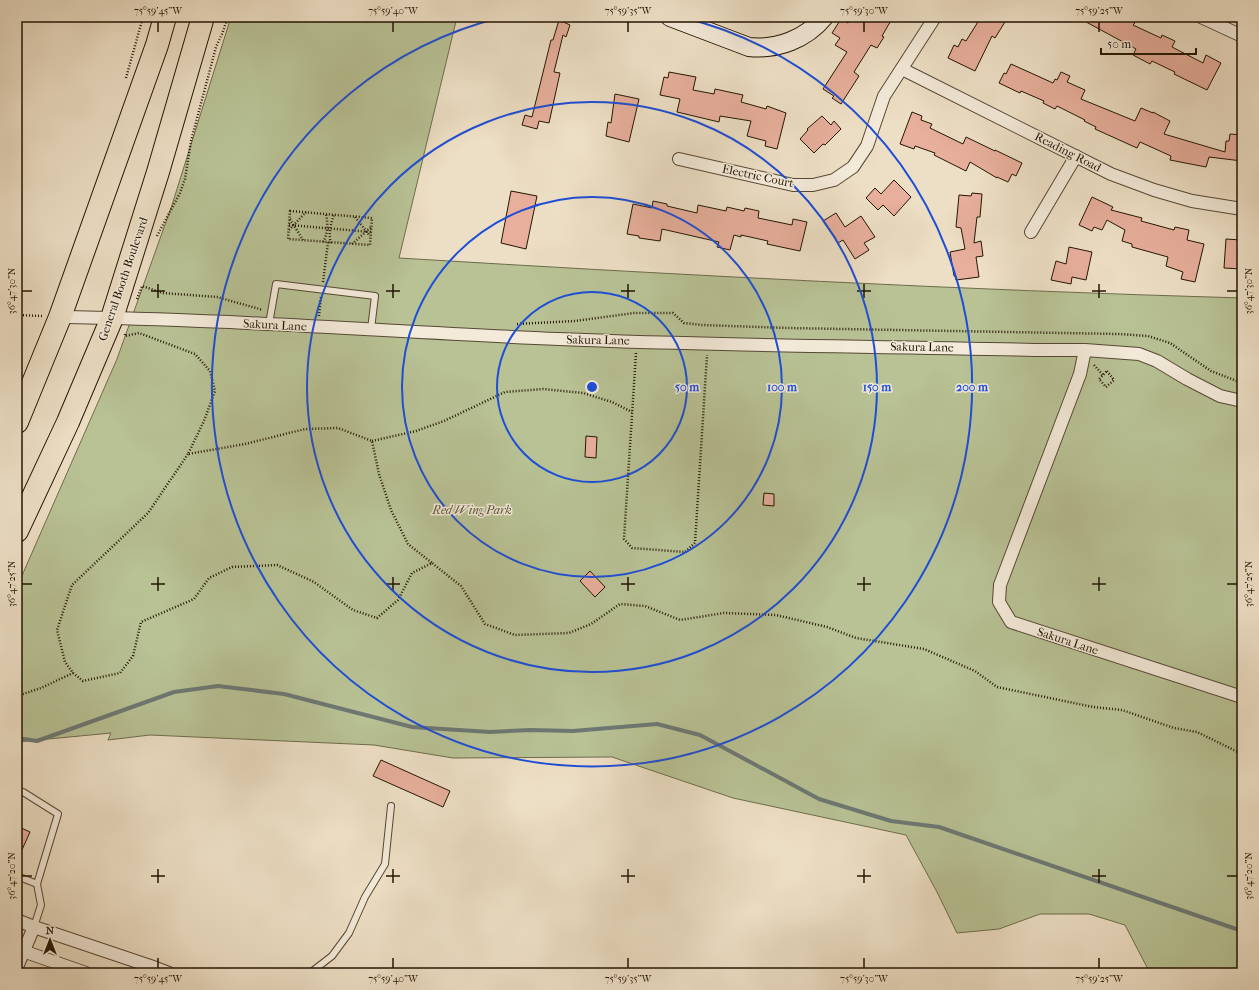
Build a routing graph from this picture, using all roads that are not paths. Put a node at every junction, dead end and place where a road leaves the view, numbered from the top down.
1 (203, 17) edge
2 (670, 17) edge
3 (824, 17) edge
4 (935, 17) edge
5 (1200, 17) edge
6 (162, 23) edge
7 (1242, 36) edge
8 (902, 69) junction
9 (1076, 156) junction
10 (679, 159) dead end
11 (1242, 209) edge
12 (1031, 232) dead end
13 (53, 317) junction
14 (121, 318) junction
15 (269, 324) junction
16 (372, 330) junction
17 (1085, 350) junction
18 (1242, 402) edge
19 (17, 422) edge
20 (17, 531) edge
21 (1242, 697) edge
22 (17, 792) edge
23 (391, 806) dead end
24 (17, 876) edge
25 (37, 884) junction
26 (17, 920) edge
27 (34, 927) junction
28 (20, 951) edge
29 (17, 967) edge
30 (86, 973) edge
31 (169, 973) edge
32 (310, 973) edge

1 - 14 highway, General Booth Boulevard
2 - 3 street
4 - 8 street, Electric Court
5 - 7 street
6 - 13 highway
8 - 9 street, Reading Road
8 - 10 street, Electric Court
9 - 11 street, Reading Road
9 - 12 street
13 - 14 street, Sakura Lane
13 - 19 highway
14 - 15 street, Sakura Lane
14 - 20 highway, General Booth Boulevard
15 - 16 street, Sakura Lane
15 - 16 lane
16 - 17 street, Sakura Lane
17 - 18 street, Sakura Lane
17 - 21 street, Sakura Lane
22 - 25 lane
23 - 32 lane
24 - 25 lane
25 - 27 lane
26 - 27 street
27 - 28 street
27 - 31 street
28 - 29 street
28 - 30 street

